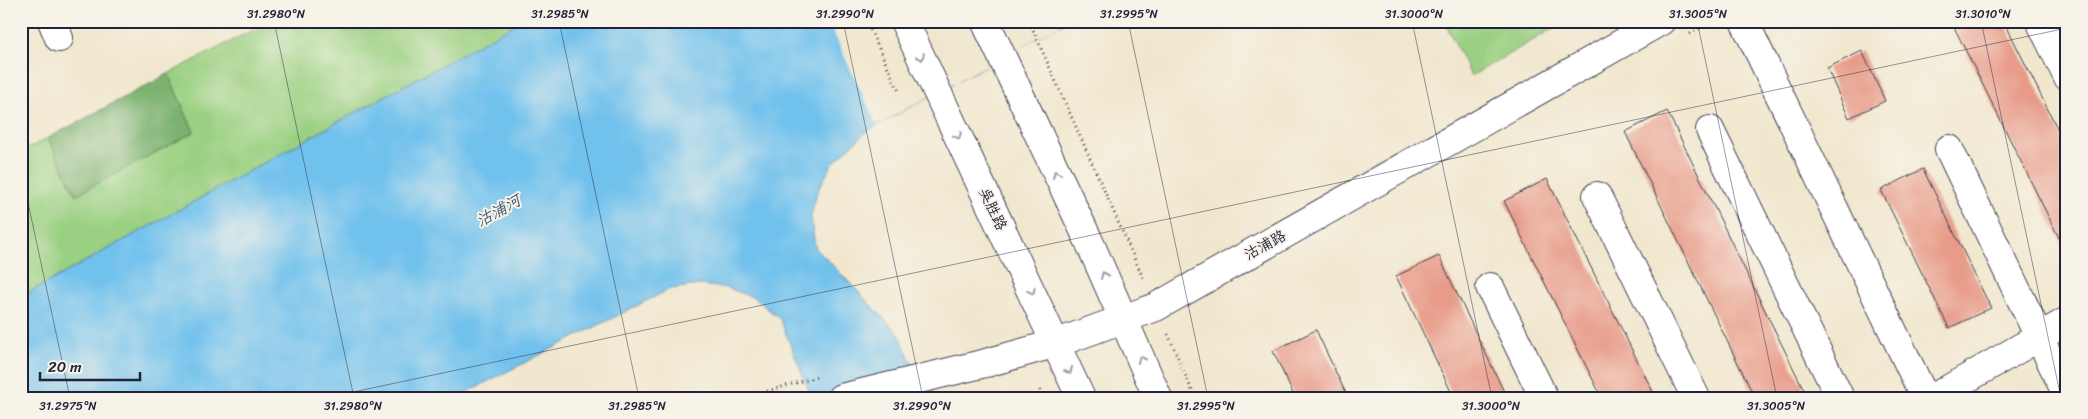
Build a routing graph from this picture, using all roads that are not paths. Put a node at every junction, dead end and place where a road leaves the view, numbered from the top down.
1 (904, 21) edge
2 (985, 21) edge
3 (1661, 21) edge
4 (1744, 21) edge
5 (2040, 21) edge
6 (2067, 76) edge
7 (1710, 130) dead end
8 (1949, 149) dead end
9 (1598, 196) dead end
10 (1490, 287) dead end
11 (1124, 319) junction
12 (2067, 322) edge
13 (2040, 338) junction
14 (1057, 343) junction
15 (2067, 395) edge
16 (841, 398) edge
17 (1081, 398) edge
18 (1158, 398) edge
19 (1544, 398) edge
20 (1696, 398) edge
21 (1840, 398) edge
22 (1925, 398) edge
23 (1933, 398) edge

1 -> 14 street, 吴胜路
11 -> 2 street
3 - 11 street, 沽浦路
4 - 22 street
5 - 6 street
7 - 21 street
8 - 13 street
9 - 20 street
10 - 19 street
11 - 14 street, 沽浦路
18 -> 11 street
12 - 13 street
13 - 15 street
13 - 23 street
14 - 16 street, 沽浦路
14 -> 17 street, 吴胜路

